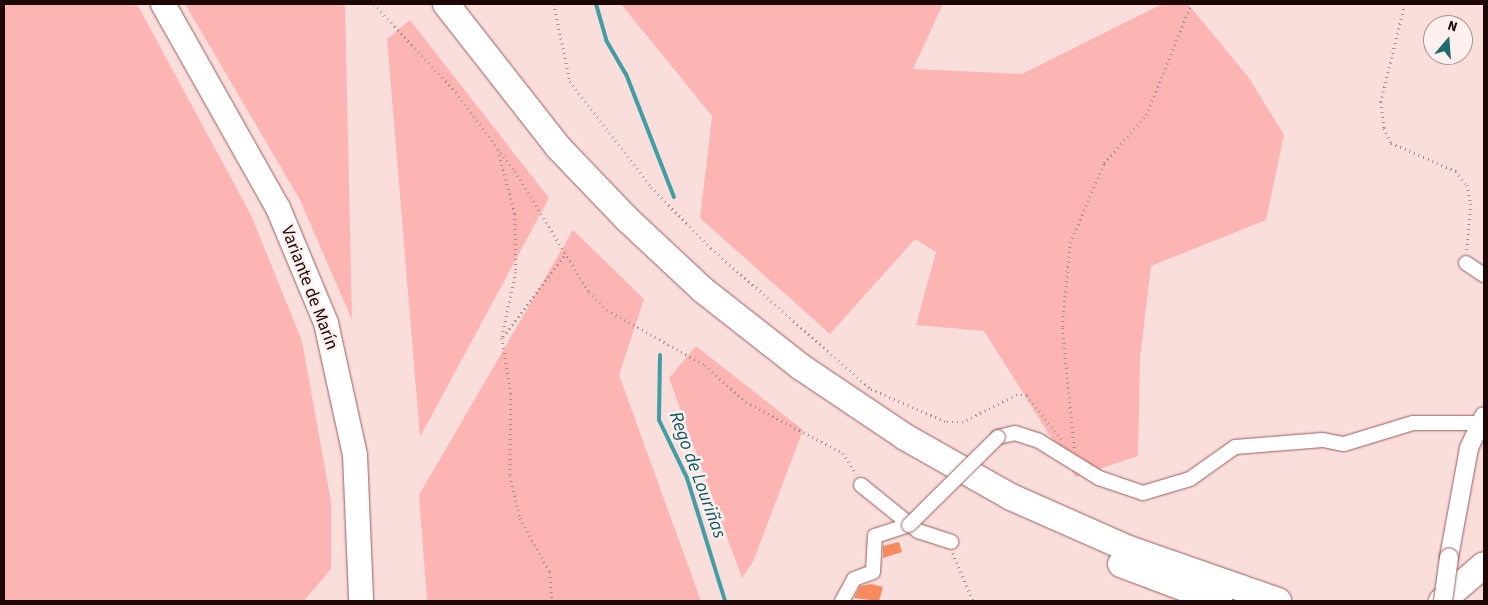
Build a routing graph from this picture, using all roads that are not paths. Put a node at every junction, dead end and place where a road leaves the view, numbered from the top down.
1 (163, 4) edge
2 (426, 4) edge
3 (446, 4) edge
4 (1466, 263) road end
5 (1484, 275) edge
6 (1482, 420) edge
7 (861, 485) road end
8 (910, 525) junction
9 (951, 542) road end
10 (1114, 561) junction
11 (1484, 565) edge
12 (361, 601) edge
13 (842, 601) edge
14 (1184, 601) edge
15 (1220, 601) edge
16 (1278, 601) edge
17 (1442, 601) edge

1 - 12 highway, Variante de Marín
2 - 10 highway
3 - 16 highway
4 - 5 street
6 - 8 street, bridge
6 - 17 street, bridge
7 - 8 street
8 - 9 street
8 - 13 street
10 - 14 highway
10 - 15 highway
11 - 17 highway

